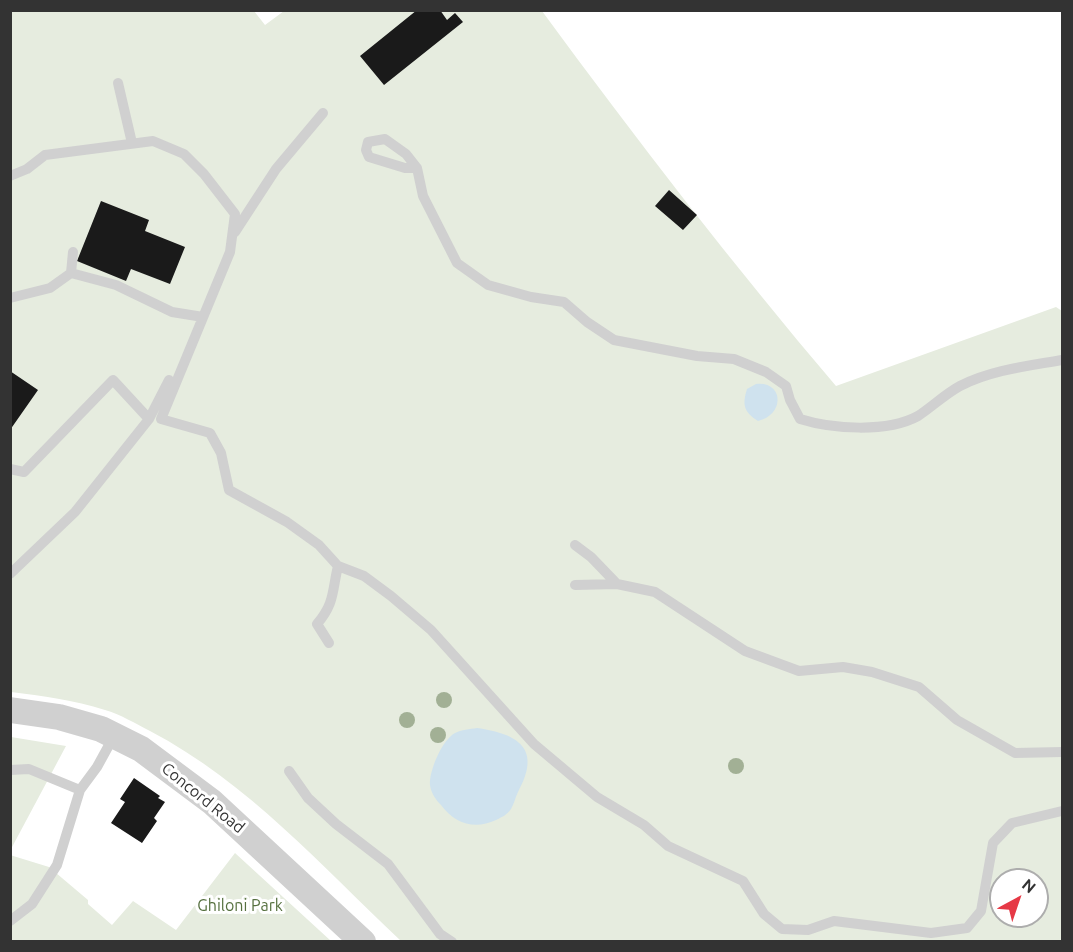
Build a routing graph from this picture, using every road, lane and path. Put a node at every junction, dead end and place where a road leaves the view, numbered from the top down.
1 (118, 82) dead end
2 (323, 113) dead end
3 (132, 143) junction
4 (417, 168) dead end
5 (10, 176) edge
6 (232, 238) junction
7 (73, 252) dead end
8 (71, 273) junction
9 (10, 298) edge
10 (201, 317) junction
11 (1062, 360) edge
12 (149, 419) junction
13 (10, 470) edge
14 (574, 545) dead end
15 (338, 566) junction
16 (10, 574) edge
17 (617, 584) junction
18 (575, 585) dead end
19 (329, 643) dead end
20 (10, 710) edge
21 (114, 736) junction
22 (1062, 752) edge
23 (10, 770) edge
24 (289, 771) dead end
25 (80, 790) junction
26 (1062, 811) edge
27 (10, 921) edge
28 (363, 942) edge
29 (452, 942) edge

1 - 3 lane
2 - 6 lane
3 - 5 lane
3 - 6 lane
4 - 11 lane
6 - 10 lane
7 - 8 lane
8 - 9 lane
8 - 10 lane
10 - 12 lane
10 - 15 lane
12 - 13 lane
12 - 16 lane
14 - 17 lane
15 - 19 lane
15 - 26 lane
17 - 18 lane
17 - 22 lane
20 - 21 street, Concord Road
21 - 25 lane
21 - 28 street, Concord Road
23 - 25 lane
24 - 29 lane
25 - 27 lane

